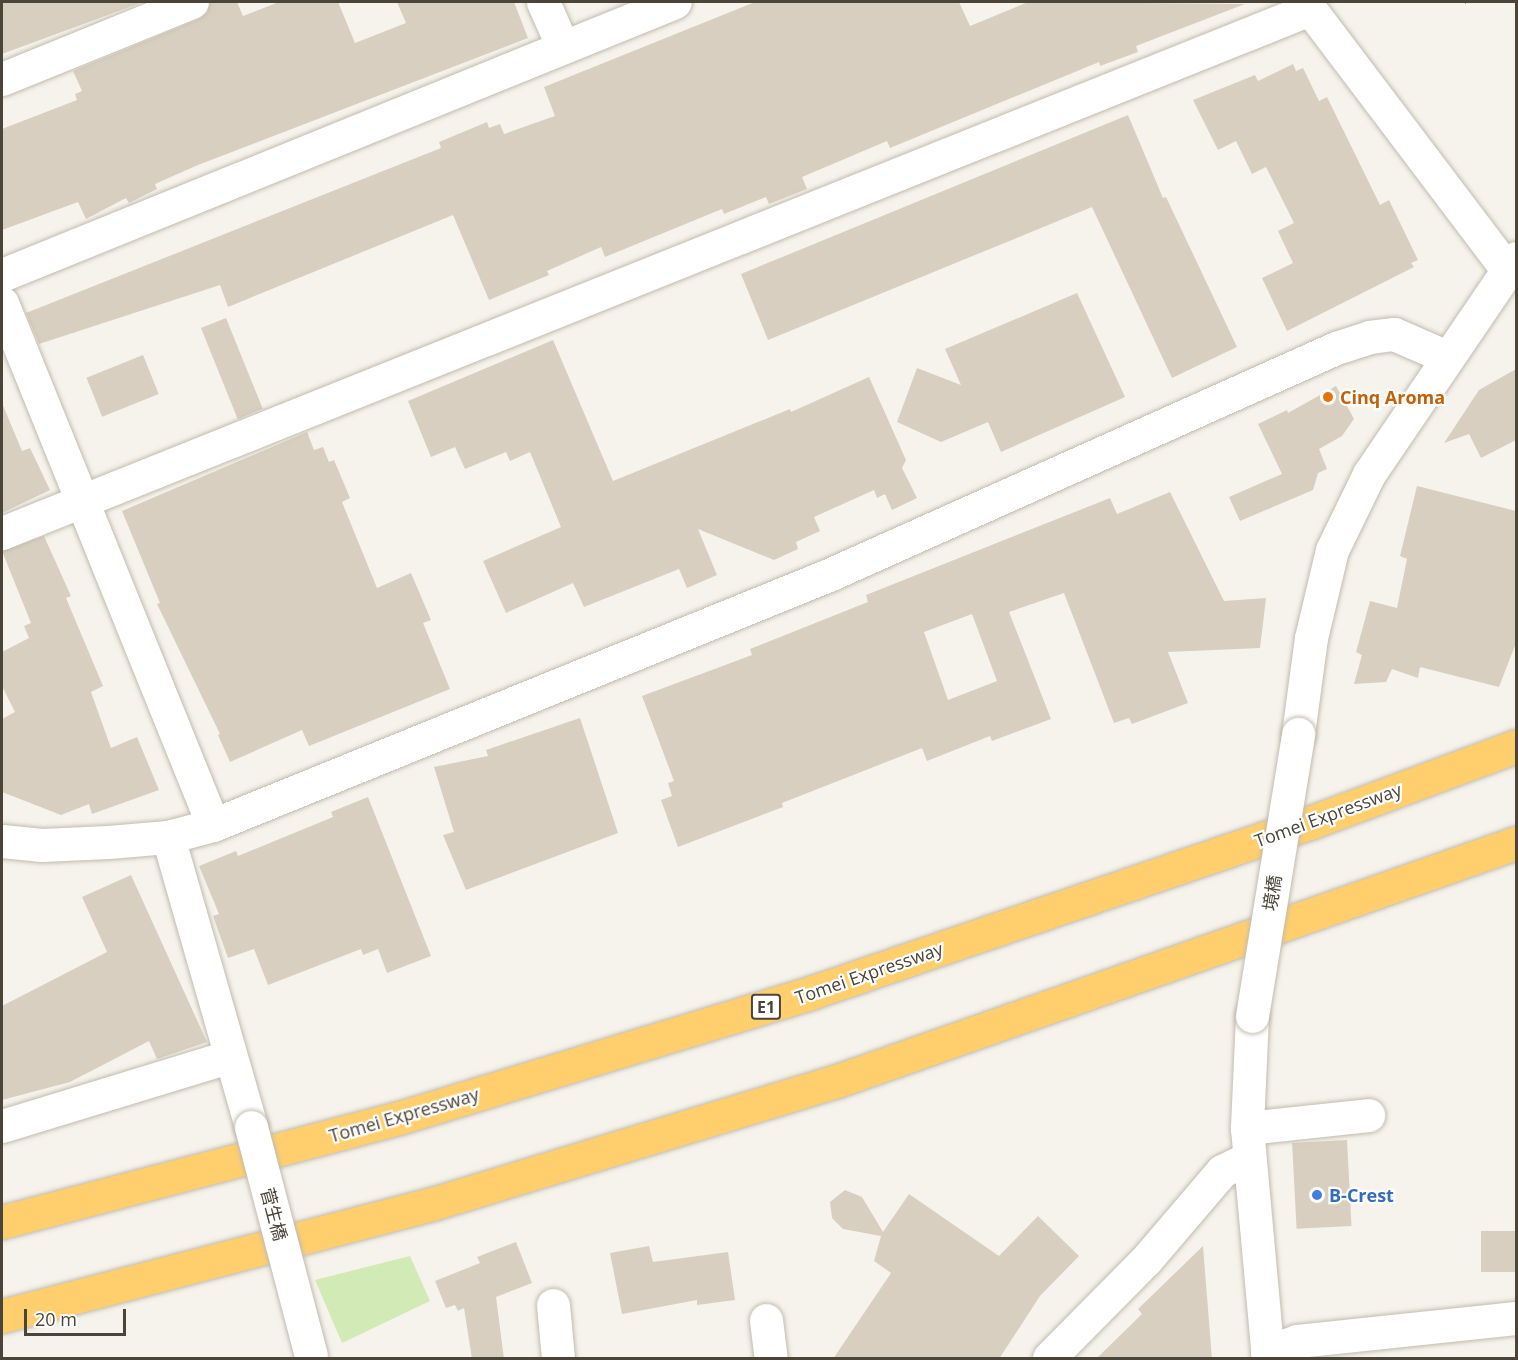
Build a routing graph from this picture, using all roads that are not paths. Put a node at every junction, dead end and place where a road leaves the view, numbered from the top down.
1 (192, 2) edge
2 (543, 2) edge
3 (675, 2) edge
4 (1308, 5) edge
5 (563, 47) junction
6 (2, 79) edge
7 (1512, 265) edge
8 (2, 275) edge
9 (2, 303) edge
10 (1447, 357) junction
11 (80, 502) junction
12 (2, 533) edge
13 (1516, 746) edge
14 (213, 825) junction
15 (168, 837) junction
16 (2, 842) edge
17 (1516, 843) edge
18 (234, 1064) junction
19 (1368, 1115) dead end
20 (2, 1126) edge
21 (1248, 1143) junction
22 (2, 1222) edge
23 (553, 1305) dead end
24 (2, 1316) edge
25 (1516, 1318) edge
26 (766, 1320) dead end
27 (1267, 1355) edge
28 (311, 1357) edge
29 (558, 1359) edge
30 (771, 1359) edge
31 (1049, 1359) edge

1 - 6 street
2 - 5 street
3 - 5 street
4 - 7 street
4 - 11 street
5 - 8 street
7 - 10 street, 境橋
9 - 11 street
10 - 14 street
10 - 21 street, 境橋, bridge
11 - 12 street
11 - 14 street
13 - 22 highway, Tomei Expressway / E1
14 - 15 street
15 - 16 street
15 - 18 street, 菅生橋
17 - 24 highway
18 - 20 street
18 - 28 street, 菅生橋, bridge
19 - 21 street
21 - 27 street, 境橋
21 - 31 street
23 - 29 street
25 - 27 street
26 - 30 street

